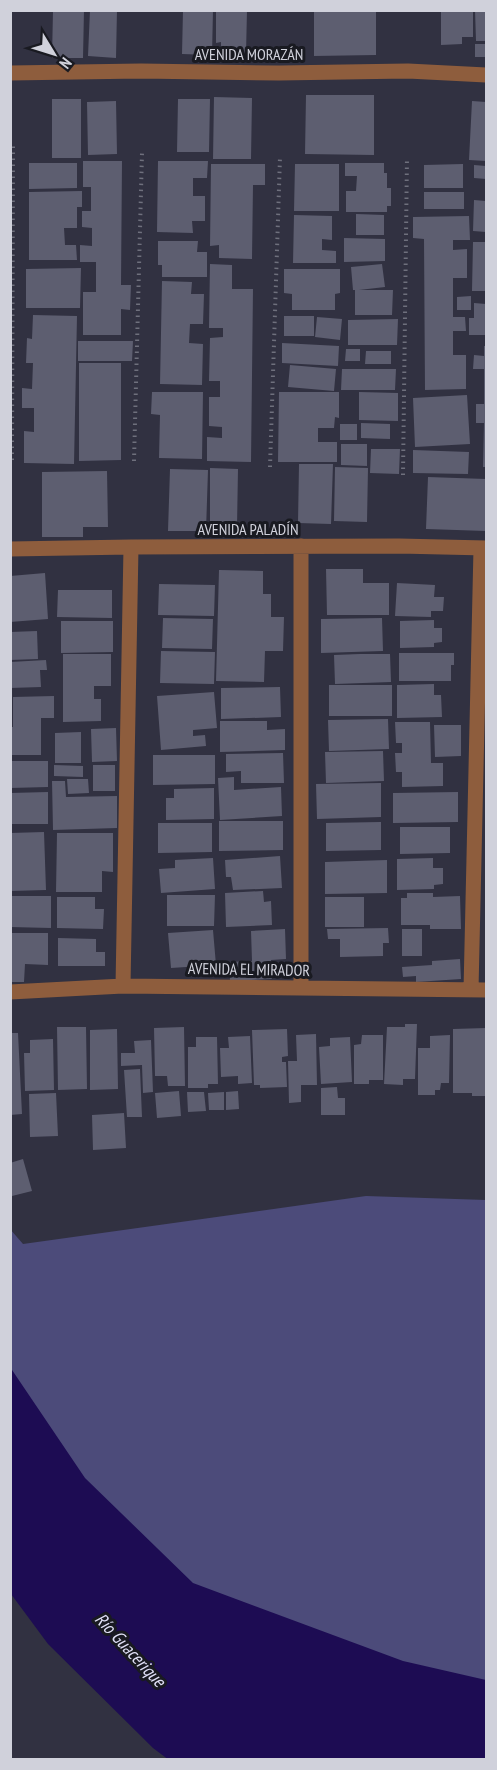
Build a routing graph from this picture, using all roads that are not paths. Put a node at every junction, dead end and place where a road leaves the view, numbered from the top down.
1 (10, 73) edge
2 (486, 75) edge
3 (301, 546) junction
4 (131, 547) junction
5 (484, 548) edge
6 (10, 549) edge
7 (123, 986) junction
8 (301, 987) junction
9 (479, 990) edge
10 (10, 992) edge

1 - 2 street, AVENIDA MORAZÁN
3 - 4 street, AVENIDA PALADÍN
3 - 5 street, AVENIDA PALADÍN
3 - 8 street
4 - 6 street, AVENIDA PALADÍN
4 - 7 street
5 - 9 street
7 - 8 street, AVENIDA EL MIRADOR
7 - 10 street, AVENIDA EL MIRADOR
8 - 9 street, AVENIDA EL MIRADOR

